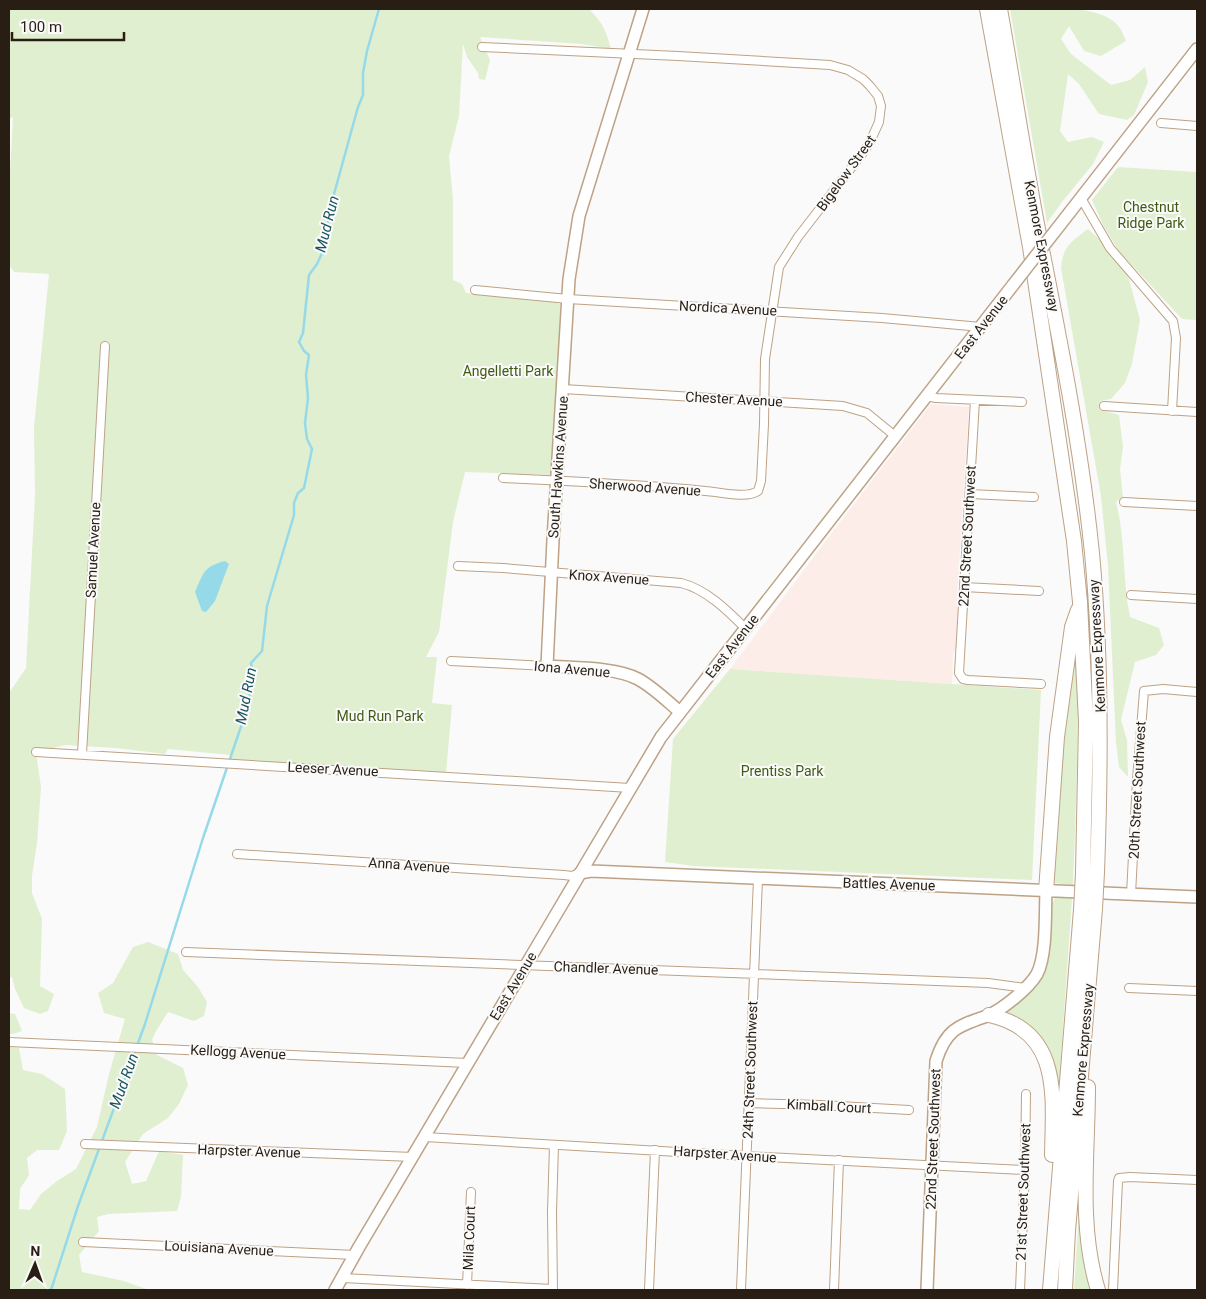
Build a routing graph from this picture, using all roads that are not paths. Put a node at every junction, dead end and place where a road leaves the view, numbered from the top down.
1 (643, 9) edge
2 (987, 9) edge
3 (1000, 9) edge
4 (482, 47) dead end
5 (1197, 49) edge
6 (630, 55) junction
7 (1161, 123) dead end
8 (1197, 126) edge
9 (1081, 198) junction
10 (475, 290) dead end
11 (568, 299) junction
12 (772, 311) junction
13 (981, 327) junction
14 (105, 346) dead end
15 (563, 390) junction
16 (926, 396) junction
17 (975, 400) junction
18 (765, 401) junction
19 (1022, 402) dead end
20 (1104, 406) dead end
21 (1172, 411) junction
22 (1197, 412) edge
23 (895, 436) junction
24 (762, 465) joint
25 (503, 478) dead end
26 (556, 480) junction
27 (970, 494) junction
28 (1034, 497) dead end
29 (1124, 502) dead end
30 (1197, 506) edge
31 (458, 566) dead end
32 (552, 573) junction
33 (964, 587) junction
34 (1039, 591) dead end
35 (1131, 596) dead end
36 (1197, 599) edge
37 (1080, 602) junction
38 (745, 628) junction
39 (451, 661) dead end
40 (547, 666) junction
41 (1041, 684) dead end
42 (1197, 692) edge
43 (680, 712) junction
44 (36, 752) dead end
45 (82, 754) junction
46 (630, 788) junction
47 (237, 854) dead end
48 (580, 873) junction
49 (758, 879) junction
50 (1046, 891) junction
51 (1131, 894) junction
52 (1197, 897) edge
53 (1088, 909) junction
54 (186, 952) dead end
55 (525, 965) junction
56 (753, 973) junction
57 (1026, 988) junction
58 (1129, 988) dead end
59 (1088, 990) junction
60 (1197, 991) edge
61 (989, 1015) junction
62 (9, 1042) edge
63 (467, 1063) junction
64 (1026, 1094) dead end
65 (748, 1103) junction
66 (909, 1110) dead end
67 (425, 1137) junction
68 (85, 1144) dead end
69 (554, 1145) junction
70 (655, 1150) junction
71 (746, 1156) junction
72 (413, 1157) junction
73 (839, 1160) junction
74 (932, 1166) junction
75 (1025, 1170) junction
76 (1197, 1180) edge
77 (472, 1192) dead end
78 (84, 1242) dead end
79 (355, 1254) junction
80 (343, 1278) junction
81 (468, 1285) junction
82 (335, 1290) edge
83 (553, 1290) edge
84 (649, 1290) edge
85 (741, 1290) edge
86 (834, 1290) edge
87 (927, 1290) edge
88 (1020, 1290) edge
89 (1050, 1290) edge
90 (1065, 1290) edge
91 (1098, 1290) edge
92 (1113, 1290) edge

1 - 6 main road, South Hawkins Avenue
2 - 37 highway, Kenmore Expressway
3 - 53 highway, Kenmore Expressway, bridge
4 - 6 street, Bigelow Street
5 - 9 main road, East Avenue
6 - 11 main road, South Hawkins Avenue
6 - 12 street, Bigelow Street
7 - 8 street
9 - 13 main road, East Avenue, bridge
9 - 21 street
10 - 11 street, Nordica Avenue
11 - 12 street, Nordica Avenue
11 - 15 main road, South Hawkins Avenue
12 - 13 street, Nordica Avenue
12 - 18 street, Bigelow Street
13 - 16 main road, East Avenue
14 - 45 street, Samuel Avenue
15 - 18 street, Chester Avenue
15 - 26 main road, South Hawkins Avenue
16 - 17 street
16 - 23 main road, East Avenue
17 - 19 street
17 - 27 street, 22nd Street Southwest
18 - 23 street, Chester Avenue
18 - 24 street, Bigelow Street
20 - 21 street
21 - 22 street
23 - 38 main road, East Avenue
24 - 26 street, Sherwood Avenue
25 - 26 street, Sherwood Avenue
26 - 32 main road, South Hawkins Avenue
27 - 28 street
27 - 33 street, 22nd Street Southwest
29 - 30 street
31 - 32 street, Knox Avenue
32 - 38 street, Knox Avenue
32 - 40 main road, South Hawkins Avenue
33 - 34 street
33 - 41 street, 22nd Street Southwest
35 - 36 street
37 - 50 highway
37 - 53 highway, Kenmore Expressway, bridge
38 - 43 main road, East Avenue
39 - 40 street, Iona Avenue
40 - 43 main road, Iona Avenue
42 - 51 street, 20th Street Southwest
43 - 46 main road, East Avenue
44 - 45 street, Leeser Avenue
45 - 46 street, Leeser Avenue
46 - 48 main road, East Avenue
47 - 48 street, Anna Avenue
48 - 49 main road, Battles Avenue
48 - 55 main road, East Avenue
49 - 50 main road, Battles Avenue
49 - 56 street, 24th Street Southwest
50 - 51 main road, Battles Avenue
50 - 57 main road, 22nd Street Southwest
51 - 52 main road, Battles Avenue
53 - 59 highway, Kenmore Expressway
53 - 89 highway, Kenmore Expressway
54 - 55 street, Chandler Avenue
55 - 56 street, Chandler Avenue
55 - 63 main road, East Avenue
56 - 57 street, Chandler Avenue
56 - 65 street, 24th Street Southwest
57 - 61 main road, 22nd Street Southwest
58 - 60 street
59 - 90 highway, Kenmore Expressway
59 - 91 highway
61 - 74 main road, 22nd Street Southwest
61 - 89 highway
62 - 63 street, Kellogg Avenue
63 - 67 main road, East Avenue
64 - 75 street, 21st Street Southwest
65 - 66 street, Kimball Court
65 - 71 street, 24th Street Southwest
67 - 69 street, Harpster Avenue
67 - 72 main road, East Avenue
68 - 72 street, Harpster Avenue
69 - 70 street, Harpster Avenue
69 - 83 street
70 - 71 street, Harpster Avenue
70 - 84 street
71 - 73 street, Harpster Avenue
71 - 85 street, 24th Street Southwest
72 - 79 main road, East Avenue
73 - 74 street, Harpster Avenue
73 - 86 street
74 - 75 street, Harpster Avenue
74 - 87 main road, 22nd Street Southwest
75 - 88 street, 21st Street Southwest
76 - 92 street
77 - 81 street, Mila Court
78 - 79 street, Louisiana Avenue
79 - 80 main road, East Avenue
80 - 81 street
80 - 82 main road, East Avenue
81 - 83 street

